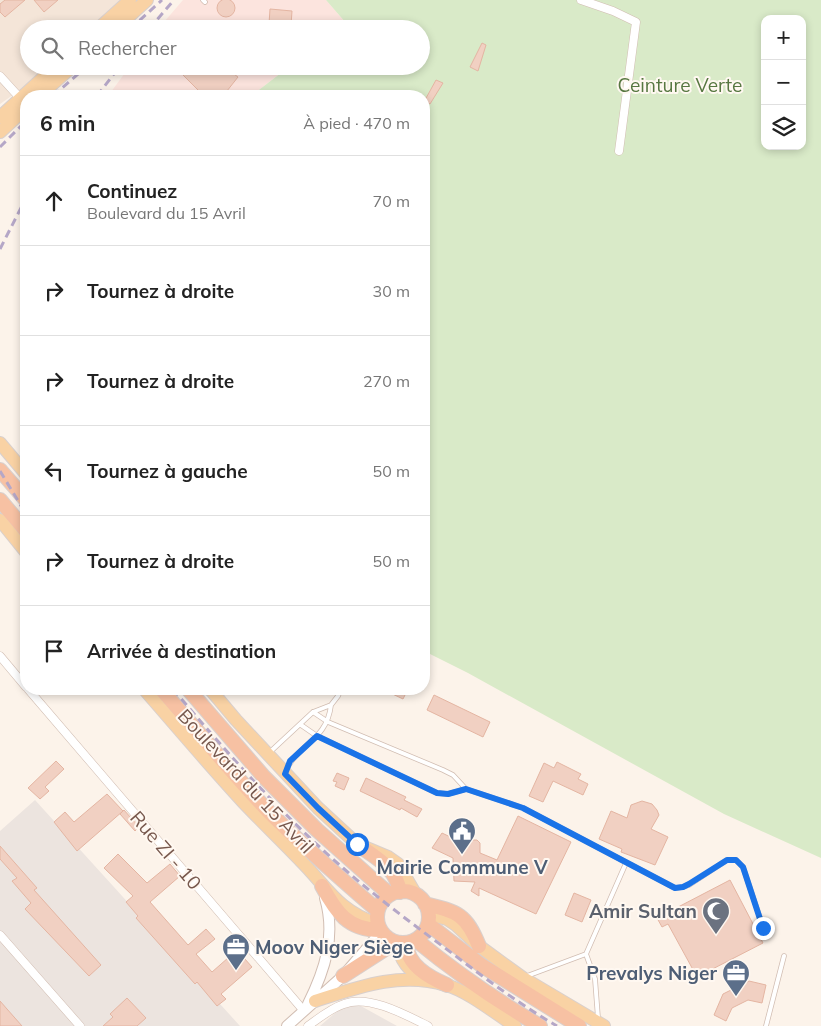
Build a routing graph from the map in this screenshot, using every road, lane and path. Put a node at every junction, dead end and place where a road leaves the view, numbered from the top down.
1 (130, 0) edge
2 (147, 0) edge
3 (587, 1) edge
4 (108, 20) edge
5 (125, 20) edge
6 (48, 75) edge
7 (63, 75) edge
8 (0, 76) edge
9 (35, 90) edge
10 (47, 90) edge
11 (20, 99) edge
12 (20, 105) edge
13 (20, 107) edge
14 (0, 117) edge
15 (0, 132) edge
16 (619, 151) dead end
17 (0, 444) edge
18 (20, 467) edge
19 (0, 470) edge
20 (20, 493) edge
21 (0, 500) edge
22 (0, 520) edge
23 (20, 524) edge
24 (20, 545) edge
25 (0, 656) edge
26 (20, 680) edge
27 (33, 695) edge
28 (149, 695) edge
29 (166, 695) edge
30 (193, 695) edge
31 (215, 695) edge
32 (338, 695) edge
33 (331, 705) junction
34 (313, 712) junction
35 (328, 722) junction
36 (300, 725) junction
37 (317, 736) junction
38 (267, 754) junction
39 (285, 774) junction
40 (466, 789) junction
41 (357, 844) junction
42 (626, 863) junction
43 (321, 884) junction
44 (395, 893) junction
45 (424, 909) junction
46 (378, 922) junction
47 (763, 928) dead end
48 (0, 935) edge
49 (404, 942) junction
50 (479, 946) joint
51 (586, 954) junction
52 (784, 956) dead end
53 (344, 976) junction
54 (523, 978) junction
55 (427, 981) junction
56 (447, 985) junction
57 (308, 1007) junction
58 (601, 1025) edge
59 (80, 1026) edge
60 (287, 1026) edge
61 (308, 1026) edge
62 (428, 1026) edge
63 (515, 1026) edge
64 (540, 1026) edge
65 (578, 1026) edge
66 (766, 1026) edge

1 - 4 main road
2 - 5 main road
3 - 16 street
6 - 9 main road
7 - 10 main road
8 - 11 street
12 - 14 main road
13 - 15 main road
17 - 18 main road
19 - 20 highway
21 - 23 highway
22 - 24 main road
25 - 26 street, Rue ZI - 10
27 - 57 street, Rue ZI - 10
28 - 43 main road, Boulevard du 15 Avril
29 - 46 highway, Boulevard du 15 Avril
30 - 44 highway, Boulevard du 15 Avril
31 - 38 main road, Boulevard du 15 Avril
32 - 33 lane
33 - 34 lane
33 - 35 lane
34 - 35 lane
34 - 36 lane
35 - 37 lane
35 - 40 lane
36 - 37 lane
36 - 38 lane
37 - 39 lane
37 - 40 lane
38 - 39 main road, Boulevard du 15 Avril
39 - 41 main road, Boulevard du 15 Avril
40 - 42 lane
41 - 44 highway
41 - 45 main road, Boulevard du 15 Avril
42 - 47 lane
42 - 51 lane
43 - 46 highway
43 - 57 street
44 - 45 highway
44 - 46 highway
45 - 49 highway
45 - 50 highway
45 - 65 highway
46 - 49 highway
46 - 53 street
48 - 59 street
49 - 53 highway
49 - 55 main road
49 - 56 highway
49 - 64 highway
50 - 54 main road
51 - 54 lane
51 - 58 lane
52 - 66 lane
53 - 57 street
54 - 58 main road
55 - 56 main road
55 - 57 main road
56 - 63 main road
57 - 60 street
61 - 62 street

